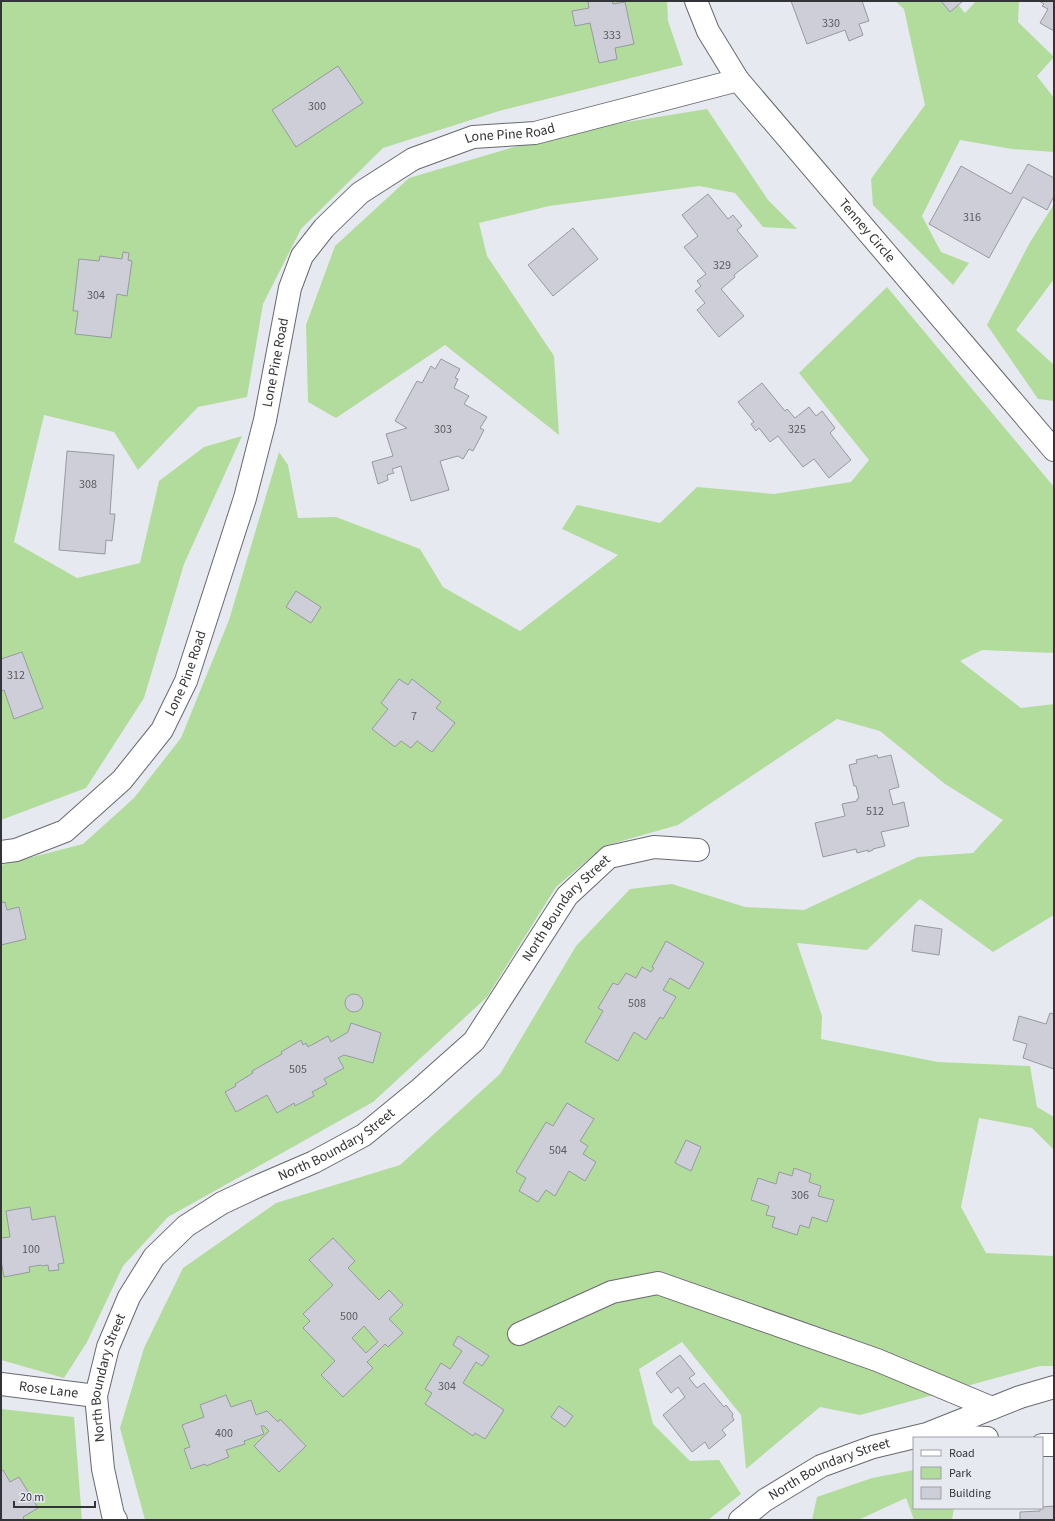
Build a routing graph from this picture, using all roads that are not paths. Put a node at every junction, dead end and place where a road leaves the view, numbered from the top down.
1 (696, 1) edge
2 (738, 80) junction
3 (1054, 450) edge
4 (698, 850) dead end
5 (1, 852) edge
6 (519, 1334) dead end
7 (1, 1384) edge
8 (1054, 1387) edge
9 (96, 1396) junction
10 (992, 1408) junction
11 (927, 1434) junction
12 (913, 1437) edge
13 (915, 1437) edge
14 (972, 1437) edge
15 (1043, 1445) edge
16 (1054, 1445) edge
17 (116, 1520) edge
18 (740, 1520) edge

1 - 2 street, Tenney Circle
2 - 3 street, Tenney Circle
2 - 5 street, Lone Pine Road
4 - 9 street, North Boundary Street
6 - 10 street
7 - 9 street, Rose Lane
8 - 10 street, North Boundary Street
9 - 17 street, North Boundary Street
10 - 11 street, North Boundary Street
11 - 13 street, North Boundary Street
11 - 14 street, North Boundary Street
12 - 18 street, North Boundary Street
15 - 16 street

